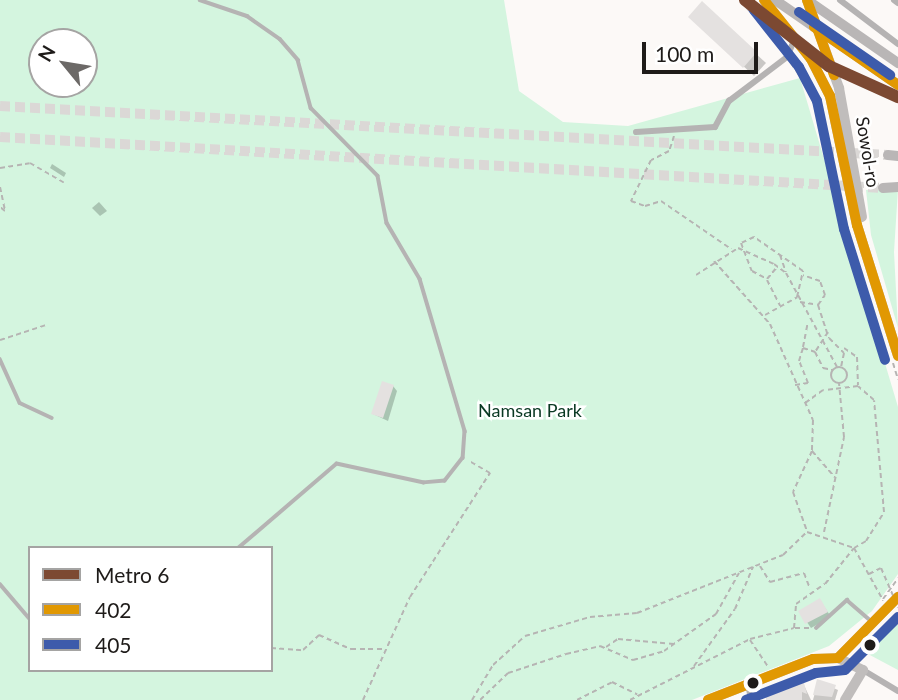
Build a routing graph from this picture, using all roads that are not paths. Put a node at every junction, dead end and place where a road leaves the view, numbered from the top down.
1 (200, 0) edge
2 (764, 0) edge
3 (775, 0) edge
4 (807, 0) edge
5 (840, 0) edge
6 (795, 38) junction
7 (897, 42) edge
8 (898, 63) edge
9 (898, 85) edge
10 (636, 132) dead end
11 (898, 187) edge
12 (883, 188) tunnel mouth
13 (872, 273) junction
14 (898, 356) edge
15 (0, 359) edge
16 (52, 418) dead end
17 (241, 546) edge
18 (0, 584) edge
19 (898, 597) edge
20 (890, 605) edge
21 (28, 617) edge
22 (873, 622) junction
23 (816, 628) road end
24 (838, 658) junction
25 (863, 670) junction
26 (748, 683) junction
27 (898, 691) edge
28 (708, 700) edge
29 (751, 700) edge
30 (845, 700) edge

1 - 17 lane
2 - 6 main road, Sowol-ro
3 - 9 main road
4 - 8 main road
4 - 13 main road, Sowol-ro, bridge
5 - 7 street
6 - 10 street
6 - 13 main road, Sowol-ro
11 - 12 main road
13 - 14 main road, Sowol-ro
15 - 16 lane
18 - 21 lane
19 - 20 main road
20 - 22 main road
22 - 23 lane
22 - 24 main road
24 - 25 main road
24 - 26 main road
25 - 27 street
25 - 30 main road
26 - 28 main road
26 - 29 street

